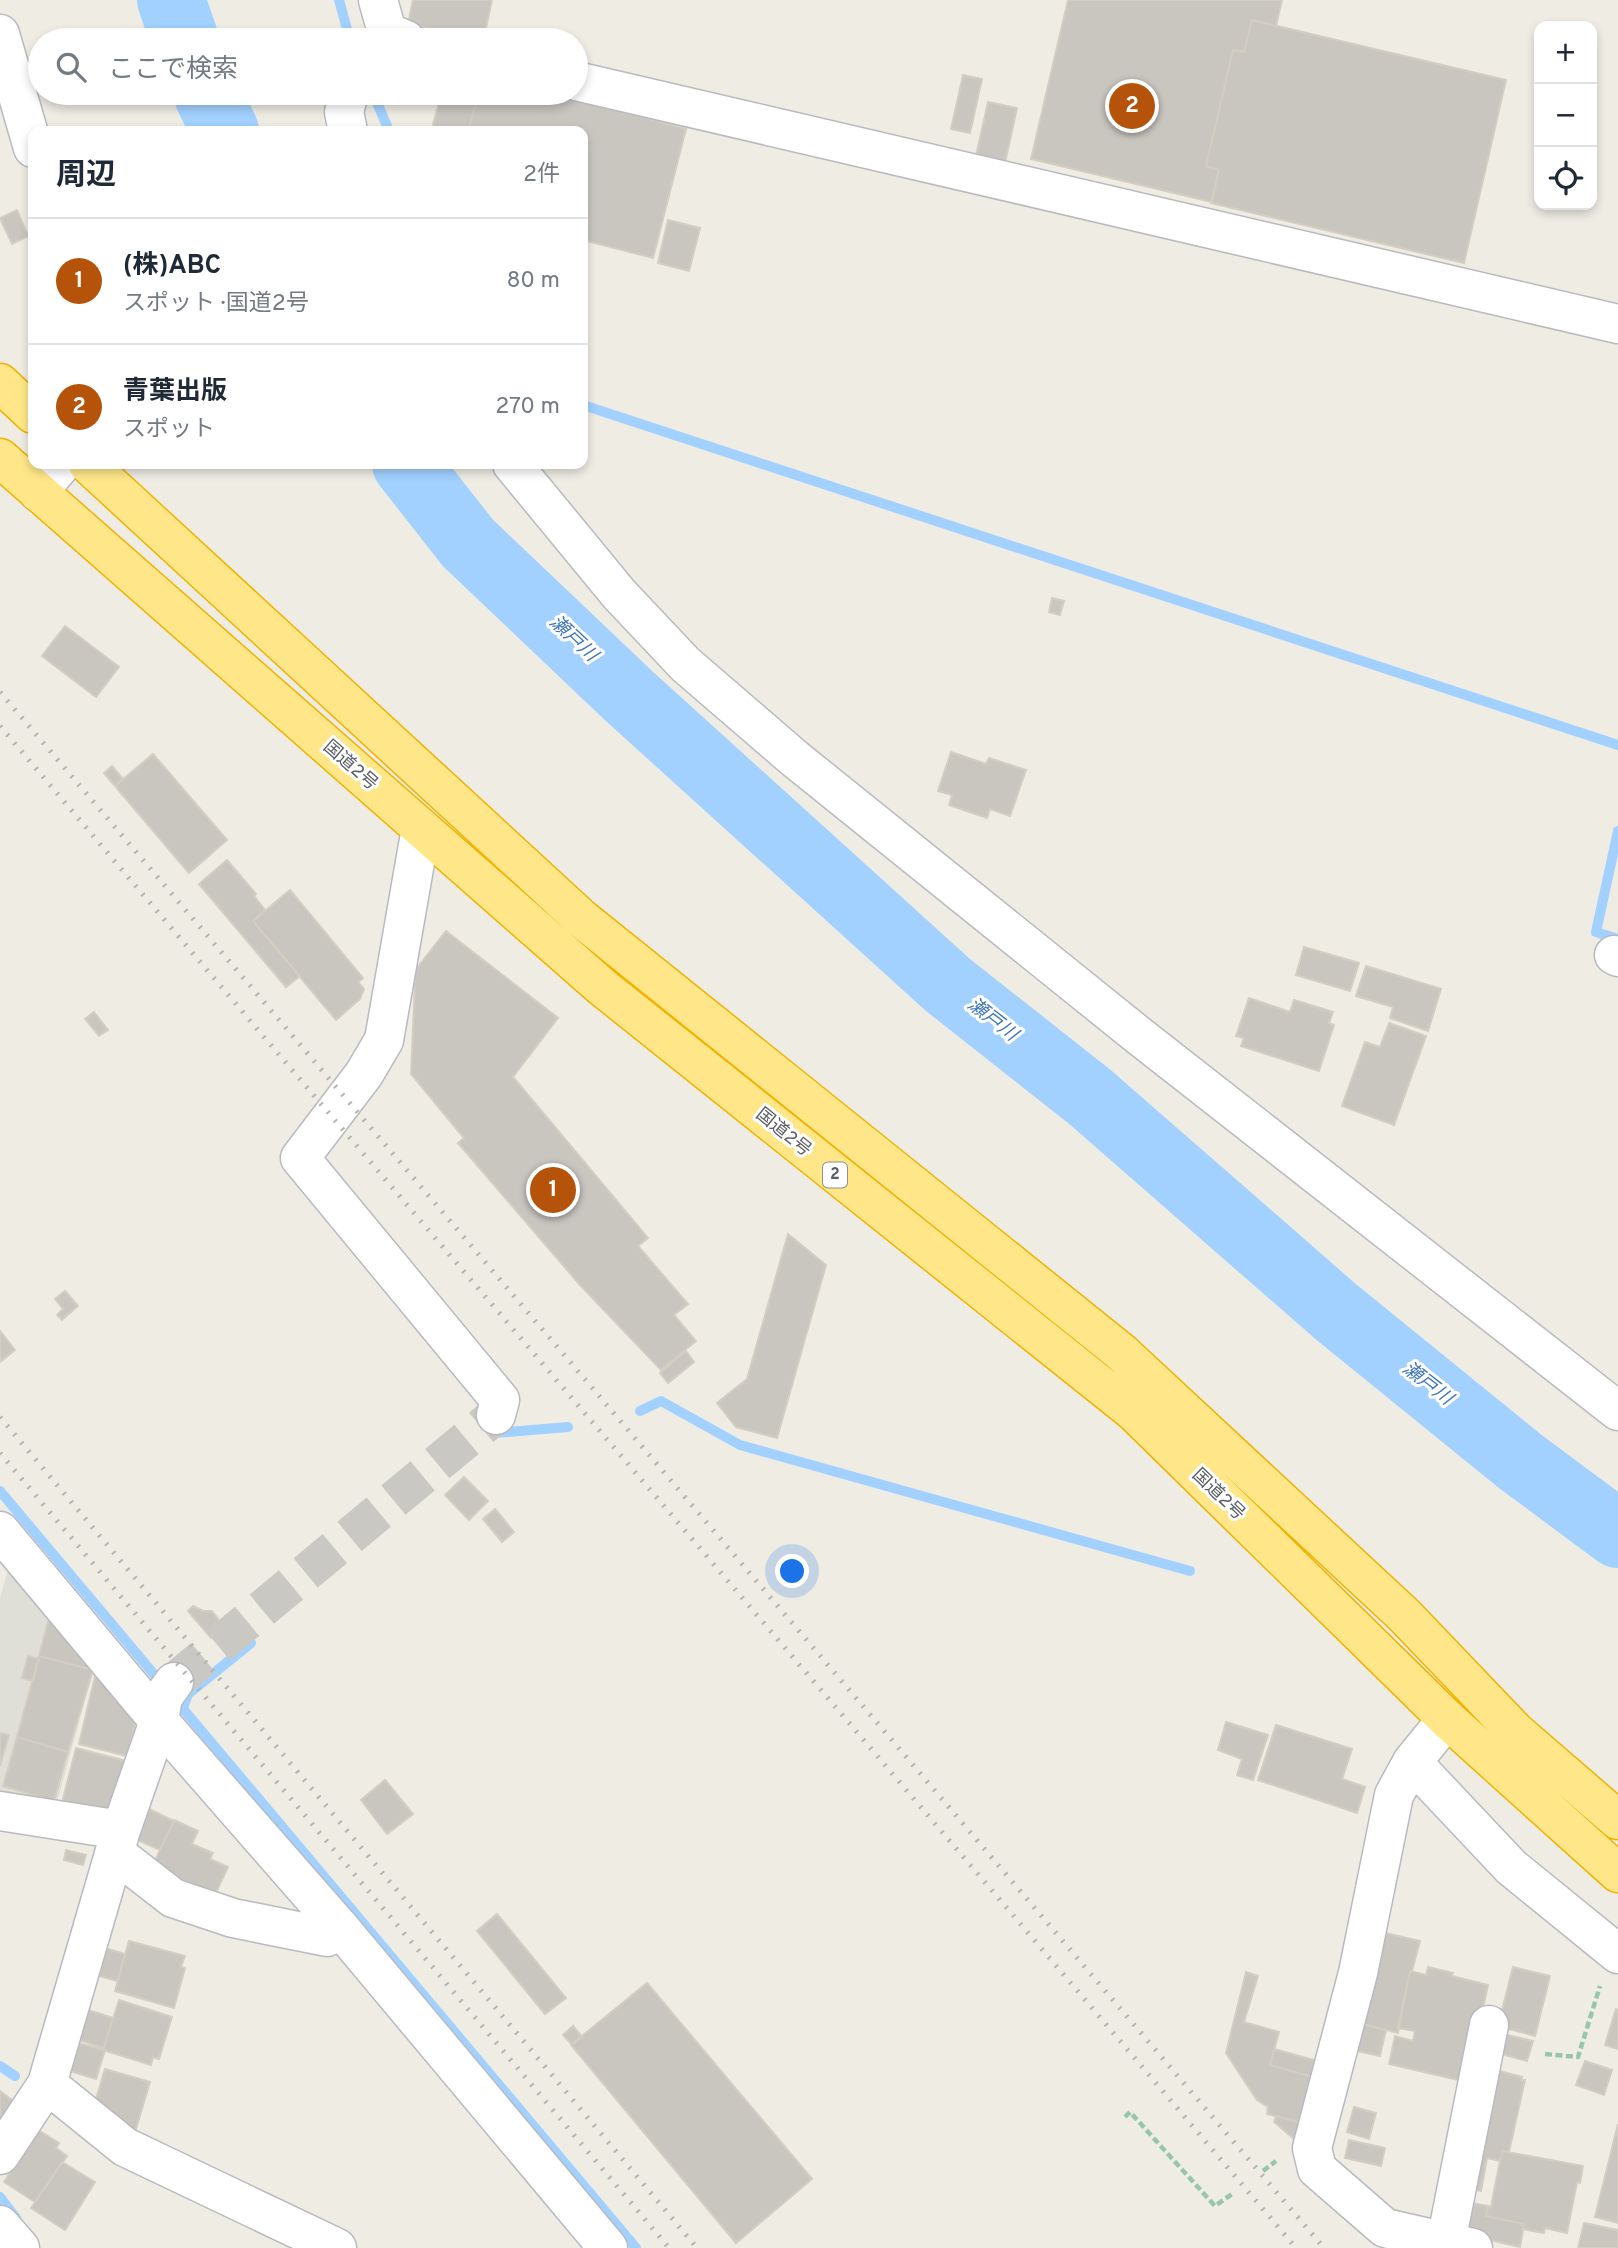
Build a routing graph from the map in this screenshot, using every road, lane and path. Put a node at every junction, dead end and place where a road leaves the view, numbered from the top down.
1 (0, 34) edge
2 (588, 84) edge
3 (346, 105) edge
4 (347, 126) edge
5 (28, 131) edge
6 (1618, 324) edge
7 (0, 383) edge
8 (28, 409) edge
9 (0, 458) edge
10 (93, 469) edge
11 (516, 469) edge
12 (50, 478) edge
13 (421, 828) junction
14 (1618, 1411) edge
15 (496, 1415) dead end
16 (0, 1531) edge
17 (165, 1700) junction
18 (1447, 1719) junction
19 (1412, 1762) junction
20 (0, 1811) edge
21 (1618, 1821) edge
22 (118, 1842) junction
23 (1618, 1873) edge
24 (341, 1929) junction
25 (1615, 1951) edge
26 (1489, 2025) dead end
27 (1545, 2054) dead end
28 (47, 2084) junction
29 (1125, 2117) dead end
30 (0, 2155) edge
31 (1232, 2193) dead end
32 (0, 2225) edge
33 (1460, 2245) edge
34 (20, 2248) edge
35 (337, 2248) edge
36 (608, 2248) edge

1 - 5 street
2 - 6 street
3 - 4 street
7 - 8 highway
9 - 12 highway, 国道2号 / 2
10 - 21 highway, 2
11 - 14 street
12 - 13 highway, 国道2号 / 2
13 - 15 street
13 - 18 highway, 国道2号 / 2
16 - 17 street
17 - 22 street
17 - 24 street
18 - 19 street
18 - 23 highway, 国道2号 / 2
19 - 25 street
19 - 33 street
20 - 22 street
22 - 24 street
22 - 28 street
24 - 36 street
25 - 27 path
26 - 33 street
28 - 30 street
28 - 35 street
29 - 31 path
32 - 34 street

